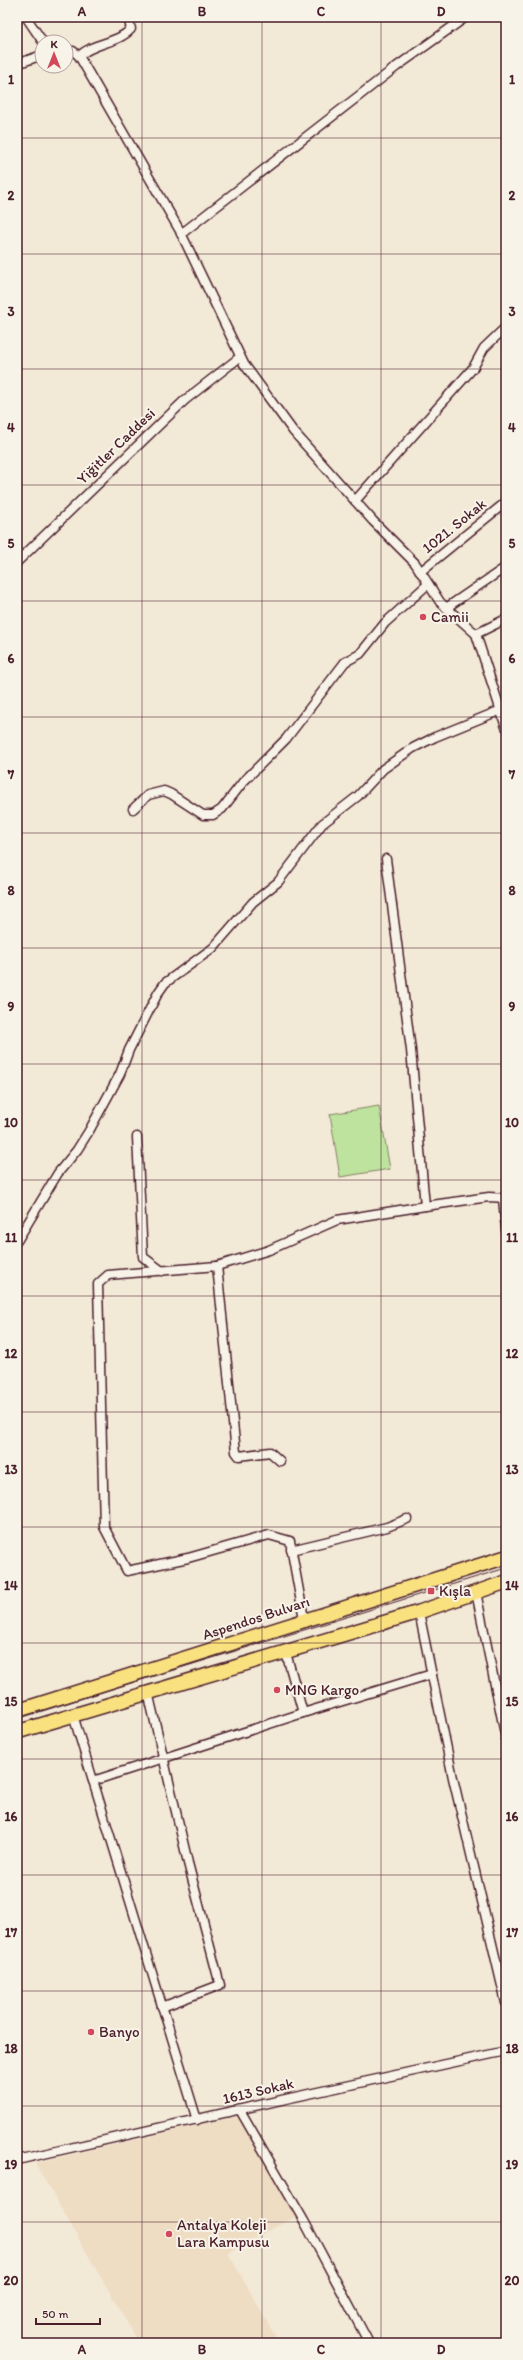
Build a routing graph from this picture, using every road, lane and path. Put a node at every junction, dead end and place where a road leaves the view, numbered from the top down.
1 (26, 17) edge
2 (128, 17) edge
3 (466, 17) edge
4 (38, 34) edge
5 (74, 52) edge
6 (79, 56) junction
7 (34, 58) edge
8 (17, 64) edge
9 (181, 234) junction
10 (506, 327) edge
11 (240, 357) junction
12 (355, 501) junction
13 (506, 502) edge
14 (17, 562) edge
15 (506, 567) edge
16 (420, 572) junction
17 (428, 584) junction
18 (446, 608) junction
19 (506, 619) edge
20 (476, 634) junction
21 (503, 709) edge
22 (506, 727) edge
23 (133, 809) dead end
24 (386, 859) dead end
25 (137, 1137) dead end
26 (504, 1198) edge
27 (425, 1206) junction
28 (506, 1230) edge
29 (17, 1241) edge
30 (217, 1266) junction
31 (162, 1271) junction
32 (280, 1461) dead end
33 (407, 1519) dead end
34 (291, 1550) junction
35 (506, 1557) edge
36 (506, 1582) edge
37 (476, 1592) junction
38 (419, 1612) junction
39 (304, 1619) junction
40 (286, 1653) junction
41 (432, 1674) junction
42 (148, 1692) junction
43 (17, 1711) edge
44 (303, 1713) junction
45 (73, 1715) junction
46 (17, 1732) edge
47 (506, 1739) edge
48 (164, 1760) junction
49 (93, 1781) junction
50 (506, 2003) edge
51 (162, 2007) junction
52 (506, 2052) edge
53 (240, 2110) junction
54 (197, 2120) junction
55 (17, 2160) edge
56 (369, 2343) edge

1 - 4 street
2 - 6 street
3 - 9 street
5 - 6 street
6 - 9 street
7 - 8 street
9 - 11 street
10 - 12 street
11 - 12 street
11 - 14 street, Yiğitler Caddesi
12 - 16 street
13 - 16 street, 1021. Sokak
15 - 18 street
16 - 17 street
17 - 18 street
17 - 23 street
18 - 20 street
19 - 20 street
20 - 21 street
21 - 22 street
21 - 29 street
24 - 27 street
25 - 31 street
26 - 27 street
26 - 28 street
27 - 30 street
30 - 31 street
30 - 32 street
31 - 34 street
33 - 34 street
34 - 39 street
35 - 39 main road, Aspendos Bulvarı
36 - 37 main road
37 - 38 main road
37 - 47 street
38 - 40 main road
38 - 41 street
39 - 43 main road, Aspendos Bulvarı
40 - 42 main road
40 - 44 street
41 - 44 street
41 - 50 street
42 - 45 main road
42 - 48 street
44 - 48 street
45 - 46 main road
45 - 49 street
48 - 49 street
48 - 51 street
49 - 51 street
51 - 54 street
52 - 53 street, 1613 Sokak
53 - 54 street, 1613 Sokak
53 - 56 street
54 - 55 street, 1613 Sokak

